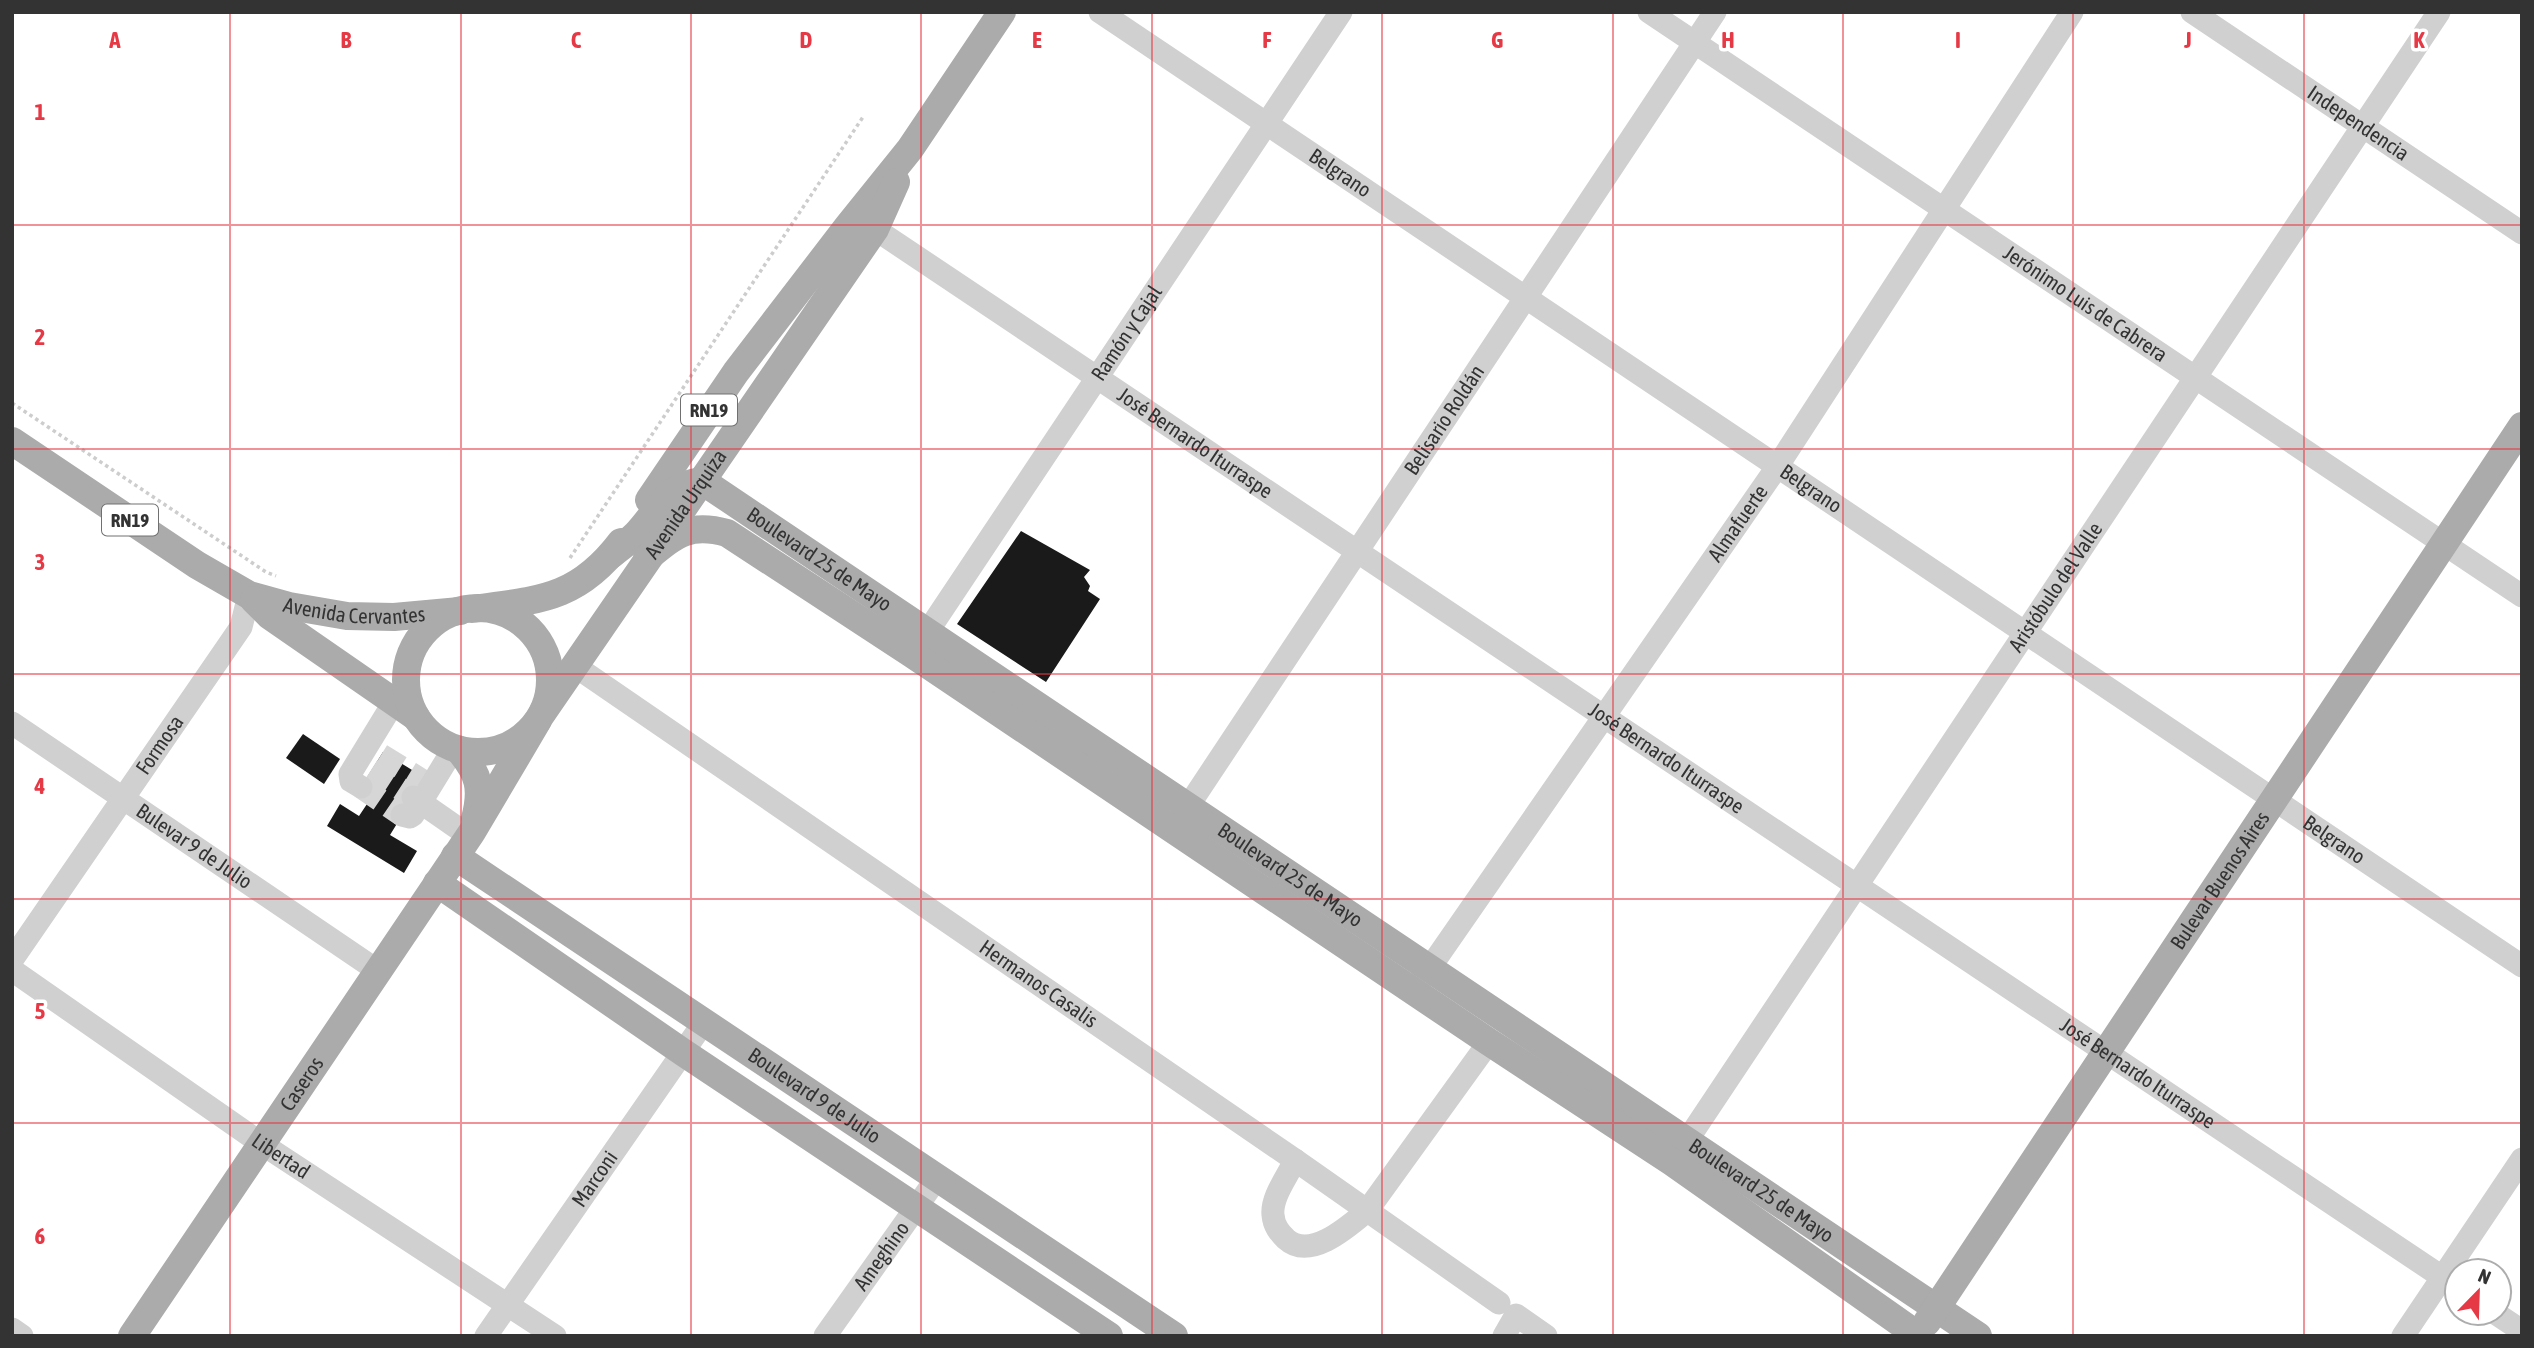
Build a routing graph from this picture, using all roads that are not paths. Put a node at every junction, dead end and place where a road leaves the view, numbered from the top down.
1 (1002, 12) edge
2 (1100, 12) edge
3 (1341, 12) edge
4 (1649, 12) edge
5 (1715, 12) edge
6 (2072, 12) edge
7 (2192, 12) edge
8 (2440, 12) edge
9 (1695, 43) junction
10 (1266, 125) junction
11 (2363, 127) junction
12 (911, 149) junction
13 (1945, 210) junction
14 (876, 229) junction
15 (2522, 233) edge
16 (1525, 298) junction
17 (1098, 376) junction
18 (2194, 378) junction
19 (2522, 426) edge
20 (12, 441) edge
21 (1777, 467) junction
22 (702, 481) junction
23 (2444, 544) junction
24 (1358, 551) junction
25 (611, 555) junction
26 (648, 558) junction
27 (249, 595) junction
28 (2522, 596) edge
29 (466, 610) junction
30 (2024, 632) junction
31 (919, 644) junction
32 (575, 666) junction
33 (405, 710) junction
34 (1603, 715) junction
35 (540, 717) junction
36 (12, 723) edge
37 (456, 749) junction
38 (368, 764) dead end
39 (121, 798) junction
40 (2273, 800) junction
41 (1180, 818) junction
42 (465, 841) junction
43 (437, 883) junction
44 (1858, 886) junction
45 (12, 960) edge
46 (2522, 966) edge
47 (12, 970) edge
48 (378, 971) junction
49 (1422, 979) junction
50 (704, 1022) junction
51 (1489, 1042) junction
52 (2106, 1052) junction
53 (684, 1053) junction
54 (262, 1143) junction
55 (1680, 1152) junction
56 (2522, 1158) edge
57 (1295, 1160) junction
58 (937, 1178) junction
59 (917, 1207) junction
60 (1367, 1210) junction
61 (2465, 1257) edge
62 (2443, 1278) edge
63 (2443, 1291) edge
64 (508, 1305) junction
65 (1936, 1308) junction
66 (1508, 1309) junction
67 (12, 1329) edge
68 (1918, 1335) edge
69 (22, 1336) edge
70 (132, 1336) edge
71 (486, 1336) edge
72 (555, 1336) edge
73 (825, 1336) edge
74 (1109, 1336) edge
75 (1174, 1336) edge
76 (1504, 1336) edge
77 (1546, 1336) edge
78 (1978, 1336) edge
79 (2403, 1336) edge

1 - 12 main road, Avenida Urquiza / RN19
2 - 10 street, Belgrano
3 - 10 street, Ramón y Cajal
4 - 9 street, Jerónimo Luis de Cabrera
5 - 9 street, Belisario Roldán
6 - 13 street, Almafuerte
7 - 11 street, Independencia
8 - 11 street, Aristóbulo del Valle
9 - 13 street, Jerónimo Luis de Cabrera
9 - 16 street, Belisario Roldán
10 - 16 street, Belgrano
10 - 17 street, Ramón y Cajal
11 - 15 street, Independencia
11 - 18 street, Aristóbulo del Valle
12 - 14 main road, Avenida Urquiza / RN19
12 - 25 main road, Avenida Urquiza / RN19
13 - 18 street, Jerónimo Luis de Cabrera
13 - 21 street, Almafuerte
14 - 17 street, José Bernardo Iturraspe
14 - 22 main road, Avenida Urquiza / RN19
16 - 21 street, Belgrano
16 - 24 street, Belisario Roldán
17 - 24 street, José Bernardo Iturraspe
17 - 31 street, Ramón y Cajal
18 - 23 street, Jerónimo Luis de Cabrera
18 - 30 street, Aristóbulo del Valle
19 - 23 main road, Bulevar Buenos Aires
20 - 27 main road, Avenida Cervantes / RN19
21 - 30 street, Belgrano
21 - 34 street, Almafuerte
22 - 25 main road
22 - 26 main road, Avenida Urquiza / RN19
22 - 31 main road, Boulevard 25 de Mayo
23 - 28 street, Jerónimo Luis de Cabrera
23 - 40 main road, Bulevar Buenos Aires
24 - 34 street, José Bernardo Iturraspe
24 - 41 street, Belisario Roldán
25 - 29 main road, Avenida Urquiza / RN19
26 - 31 main road, Boulevard 25 de Mayo
26 - 32 main road, Avenida Urquiza / RN19
27 - 29 main road, Avenida Cervantes / RN19
27 - 33 main road, Avenida Cervantes / RN19
27 - 39 street, Formosa
29 - 33 main road, RN19
29 - 35 main road, RN19
30 - 40 street, Belgrano
30 - 44 street, Aristóbulo del Valle
31 - 41 main road, Boulevard 25 de Mayo
32 - 35 main road, Avenida Urquiza / RN19
32 - 57 street, Hermanos Casalis
33 - 37 main road, RN19
33 - 38 street
34 - 44 street, José Bernardo Iturraspe
34 - 49 street, Almafuerte
35 - 37 main road, RN19
35 - 42 main road, Caseros
36 - 39 street, Bulevar 9 de Julio
37 - 42 main road, Caseros
37 - 42 street
39 - 45 street, Formosa
39 - 48 street, Bulevar 9 de Julio
40 - 46 street, Belgrano
40 - 52 main road, Bulevar Buenos Aires
41 - 49 main road, Boulevard 25 de Mayo
42 - 43 main road, Caseros
42 - 50 main road, Boulevard 9 de Julio
43 - 48 main road, Caseros
43 - 53 main road, Boulevard 9 de Julio
44 - 52 street, José Bernardo Iturraspe
44 - 55 street, Aristóbulo del Valle
47 - 54 street, Libertad
48 - 54 main road, Caseros
49 - 51 main road, Boulevard 25 de Mayo
49 - 55 main road, Boulevard 25 de Mayo
50 - 53 street, Marconi
50 - 58 main road, Boulevard 9 de Julio
51 - 55 main road, Boulevard 25 de Mayo
51 - 60 street
52 - 62 street, José Bernardo Iturraspe
52 - 65 main road, Bulevar Buenos Aires
53 - 59 main road, Boulevard 9 de Julio
53 - 64 street, Marconi
54 - 64 street, Libertad
54 - 70 main road, Caseros
55 - 65 main road, Boulevard 25 de Mayo
55 - 68 main road, Boulevard 25 de Mayo
56 - 61 street
57 - 60 street, Hermanos Casalis
57 - 60 street
58 - 59 street, Ameghino
58 - 75 main road, Boulevard 9 de Julio
59 - 73 street, Ameghino
59 - 74 main road, Boulevard 9 de Julio
60 - 66 street, Hermanos Casalis
63 - 79 street
64 - 71 street, Marconi
64 - 72 street, Libertad
65 - 68 main road, Bulevar Buenos Aires
65 - 78 main road, Boulevard 25 de Mayo
66 - 76 street
66 - 77 street, Hermanos Casalis
67 - 69 street

